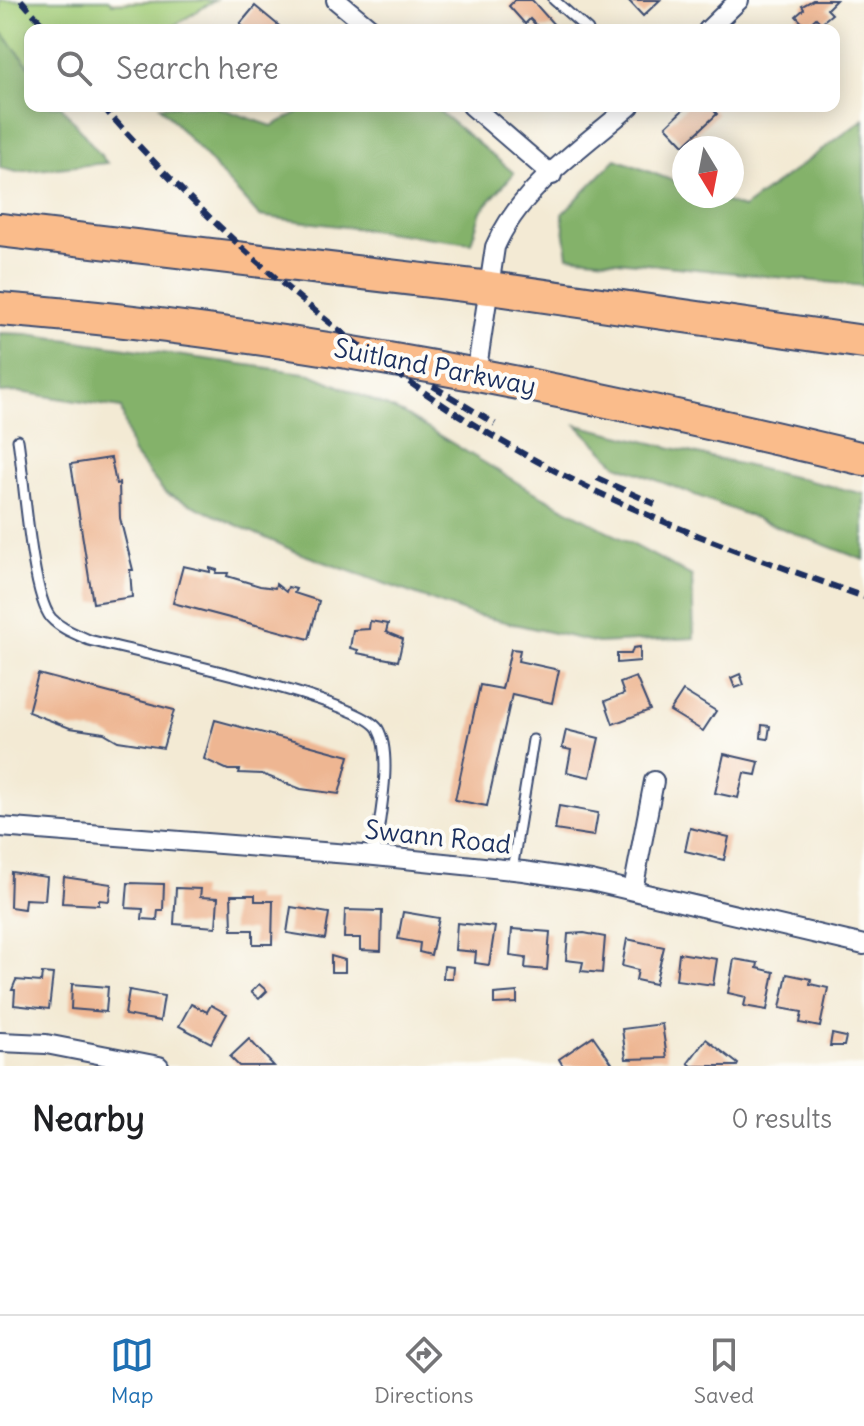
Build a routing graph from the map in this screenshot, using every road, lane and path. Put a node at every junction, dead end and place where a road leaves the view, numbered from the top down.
1 (336, 0) edge
2 (554, 0) edge
3 (739, 0) edge
4 (365, 24) edge
5 (581, 24) edge
6 (714, 24) edge
7 (479, 112) edge
8 (623, 112) edge
9 (552, 175) junction
10 (0, 230) edge
11 (490, 288) junction
12 (0, 309) edge
13 (864, 342) edge
14 (476, 375) junction
15 (18, 440) dead end
16 (864, 459) edge
17 (533, 740) dead end
18 (654, 781) dead end
19 (0, 827) edge
20 (375, 856) junction
21 (512, 870) junction
22 (633, 890) junction
23 (864, 945) edge
24 (0, 1042) edge
25 (159, 1066) edge

1 - 4 street
2 - 5 lane
3 - 6 street
7 - 9 street
8 - 9 street
9 - 11 street
10 - 11 highway
11 - 13 highway
11 - 14 street
12 - 14 highway, Suitland Parkway
14 - 16 highway, Suitland Parkway
15 - 20 lane
17 - 21 lane
18 - 22 street
19 - 20 street, Swann Road
20 - 21 street, Swann Road
21 - 22 street, Swann Road
22 - 23 street, Swann Road
24 - 25 street

